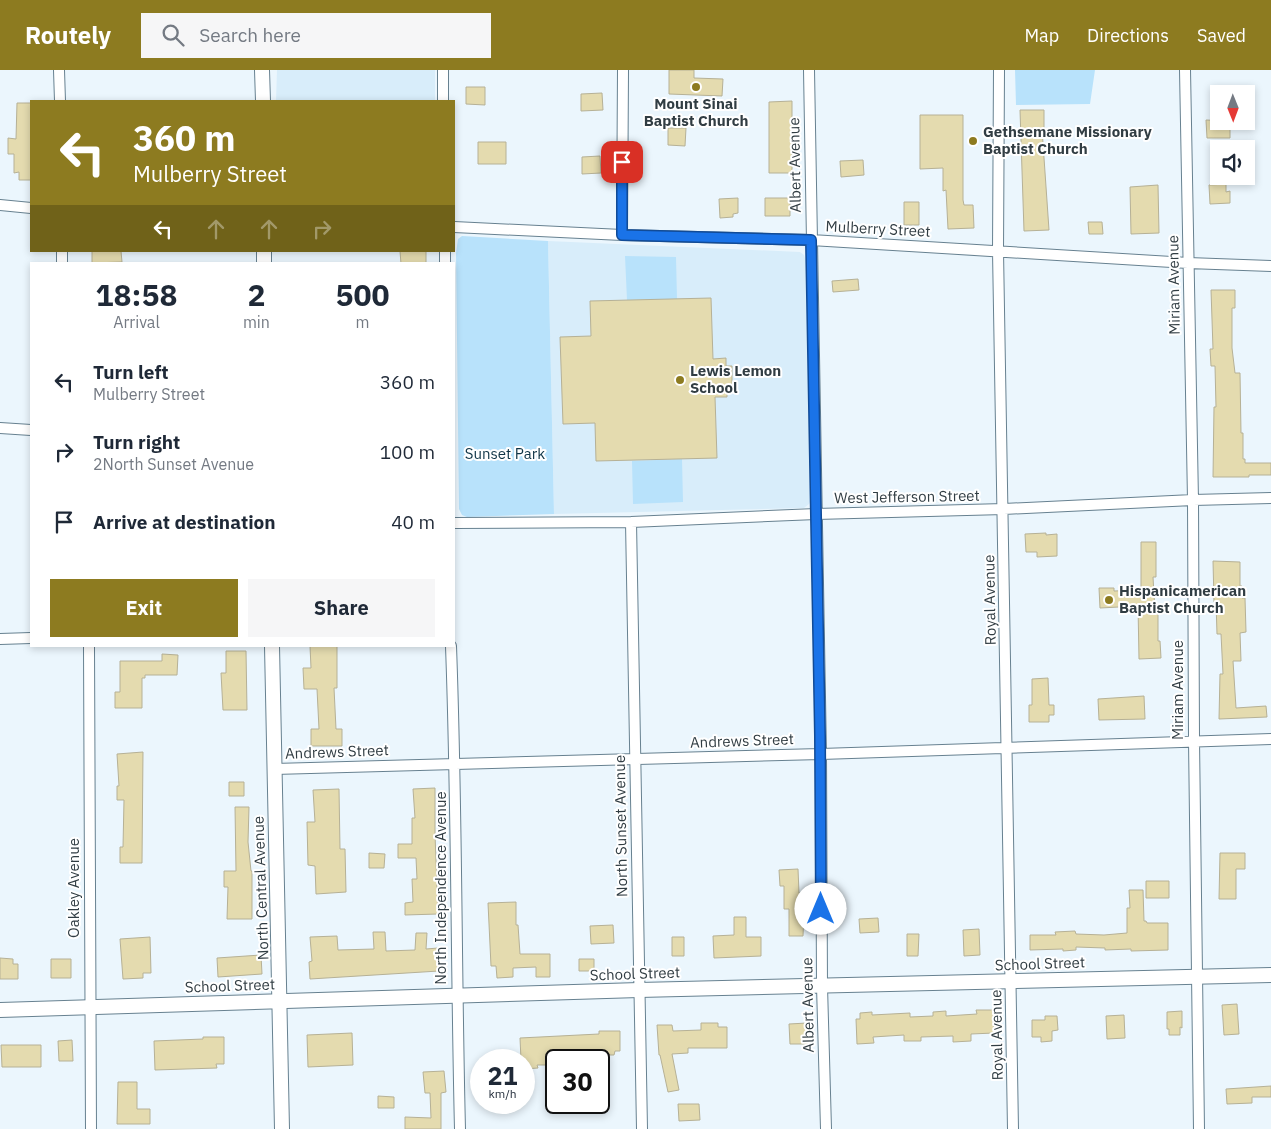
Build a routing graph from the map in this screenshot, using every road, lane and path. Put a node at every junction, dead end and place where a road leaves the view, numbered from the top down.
1 (60, 70) edge
2 (262, 70) edge
3 (443, 70) edge
4 (622, 70) edge
5 (809, 70) edge
6 (999, 70) edge
7 (1185, 70) edge
8 (60, 100) edge
9 (263, 100) edge
10 (443, 100) edge
11 (0, 205) edge
12 (30, 208) edge
13 (455, 227) edge
14 (622, 235) junction
15 (811, 240) junction
16 (998, 252) junction
17 (1188, 263) junction
18 (1271, 266) edge
19 (0, 428) edge
20 (30, 430) edge
21 (1271, 498) edge
22 (1193, 500) junction
23 (1004, 509) junction
24 (816, 514) junction
25 (631, 522) junction
26 (455, 523) edge
27 (30, 638) edge
28 (0, 639) edge
29 (88, 647) edge
30 (272, 647) edge
31 (451, 647) edge
32 (1271, 739) edge
33 (1194, 740) junction
34 (1007, 748) junction
35 (820, 754) junction
36 (635, 759) junction
37 (455, 764) junction
38 (274, 769) junction
39 (1271, 975) edge
40 (1196, 976) junction
41 (1012, 981) junction
42 (822, 986) junction
43 (639, 990) junction
44 (457, 996) junction
45 (280, 1001) junction
46 (90, 1006) junction
47 (0, 1010) edge
48 (91, 1129) edge
49 (282, 1129) edge
50 (460, 1129) edge
51 (642, 1129) edge
52 (826, 1129) edge
53 (1013, 1129) edge
54 (1199, 1129) edge

1 - 8 street
2 - 9 main road
3 - 10 street
4 - 14 street
5 - 15 street, Albert Avenue
6 - 16 street, Royal Avenue
7 - 17 street, Miriam Avenue
11 - 12 street
13 - 14 street, Mulberry Street
14 - 15 street, Mulberry Street
15 - 16 street, Mulberry Street
15 - 24 street, Albert Avenue
16 - 17 street, Mulberry Street
16 - 23 street, Royal Avenue
17 - 18 street, Mulberry Street
17 - 22 street, Miriam Avenue
19 - 20 street
21 - 22 street, West Jefferson Street
22 - 23 street, West Jefferson Street
22 - 33 street, Miriam Avenue
23 - 24 street, West Jefferson Street
23 - 34 street, Royal Avenue
24 - 25 street, West Jefferson Street
24 - 35 street, Albert Avenue
25 - 26 street, West Jefferson Street
25 - 36 street, North Sunset Avenue
27 - 28 street
29 - 46 street, Oakley Avenue
30 - 38 main road, North Central Avenue
31 - 37 street, North Independence Avenue
32 - 33 street, Andrews Street
33 - 34 street, Andrews Street
33 - 40 street, Miriam Avenue
34 - 35 street, Andrews Street
34 - 41 street, Royal Avenue
35 - 36 street, Andrews Street
35 - 42 street, Albert Avenue
36 - 37 street, Andrews Street
36 - 43 street, North Sunset Avenue
37 - 38 street, Andrews Street
37 - 44 street, North Independence Avenue
38 - 45 main road, North Central Avenue
39 - 40 main road, School Street
40 - 41 main road, School Street
40 - 54 street, Miriam Avenue
41 - 42 main road, School Street
41 - 53 street, Royal Avenue
42 - 43 main road, School Street
42 - 52 street, Albert Avenue
43 - 44 main road, School Street
43 - 51 street, North Sunset Avenue
44 - 45 main road, School Street
44 - 50 street, North Independence Avenue
45 - 46 main road, School Street
45 - 49 main road, North Central Avenue
46 - 47 main road, School Street
46 - 48 street, Oakley Avenue

